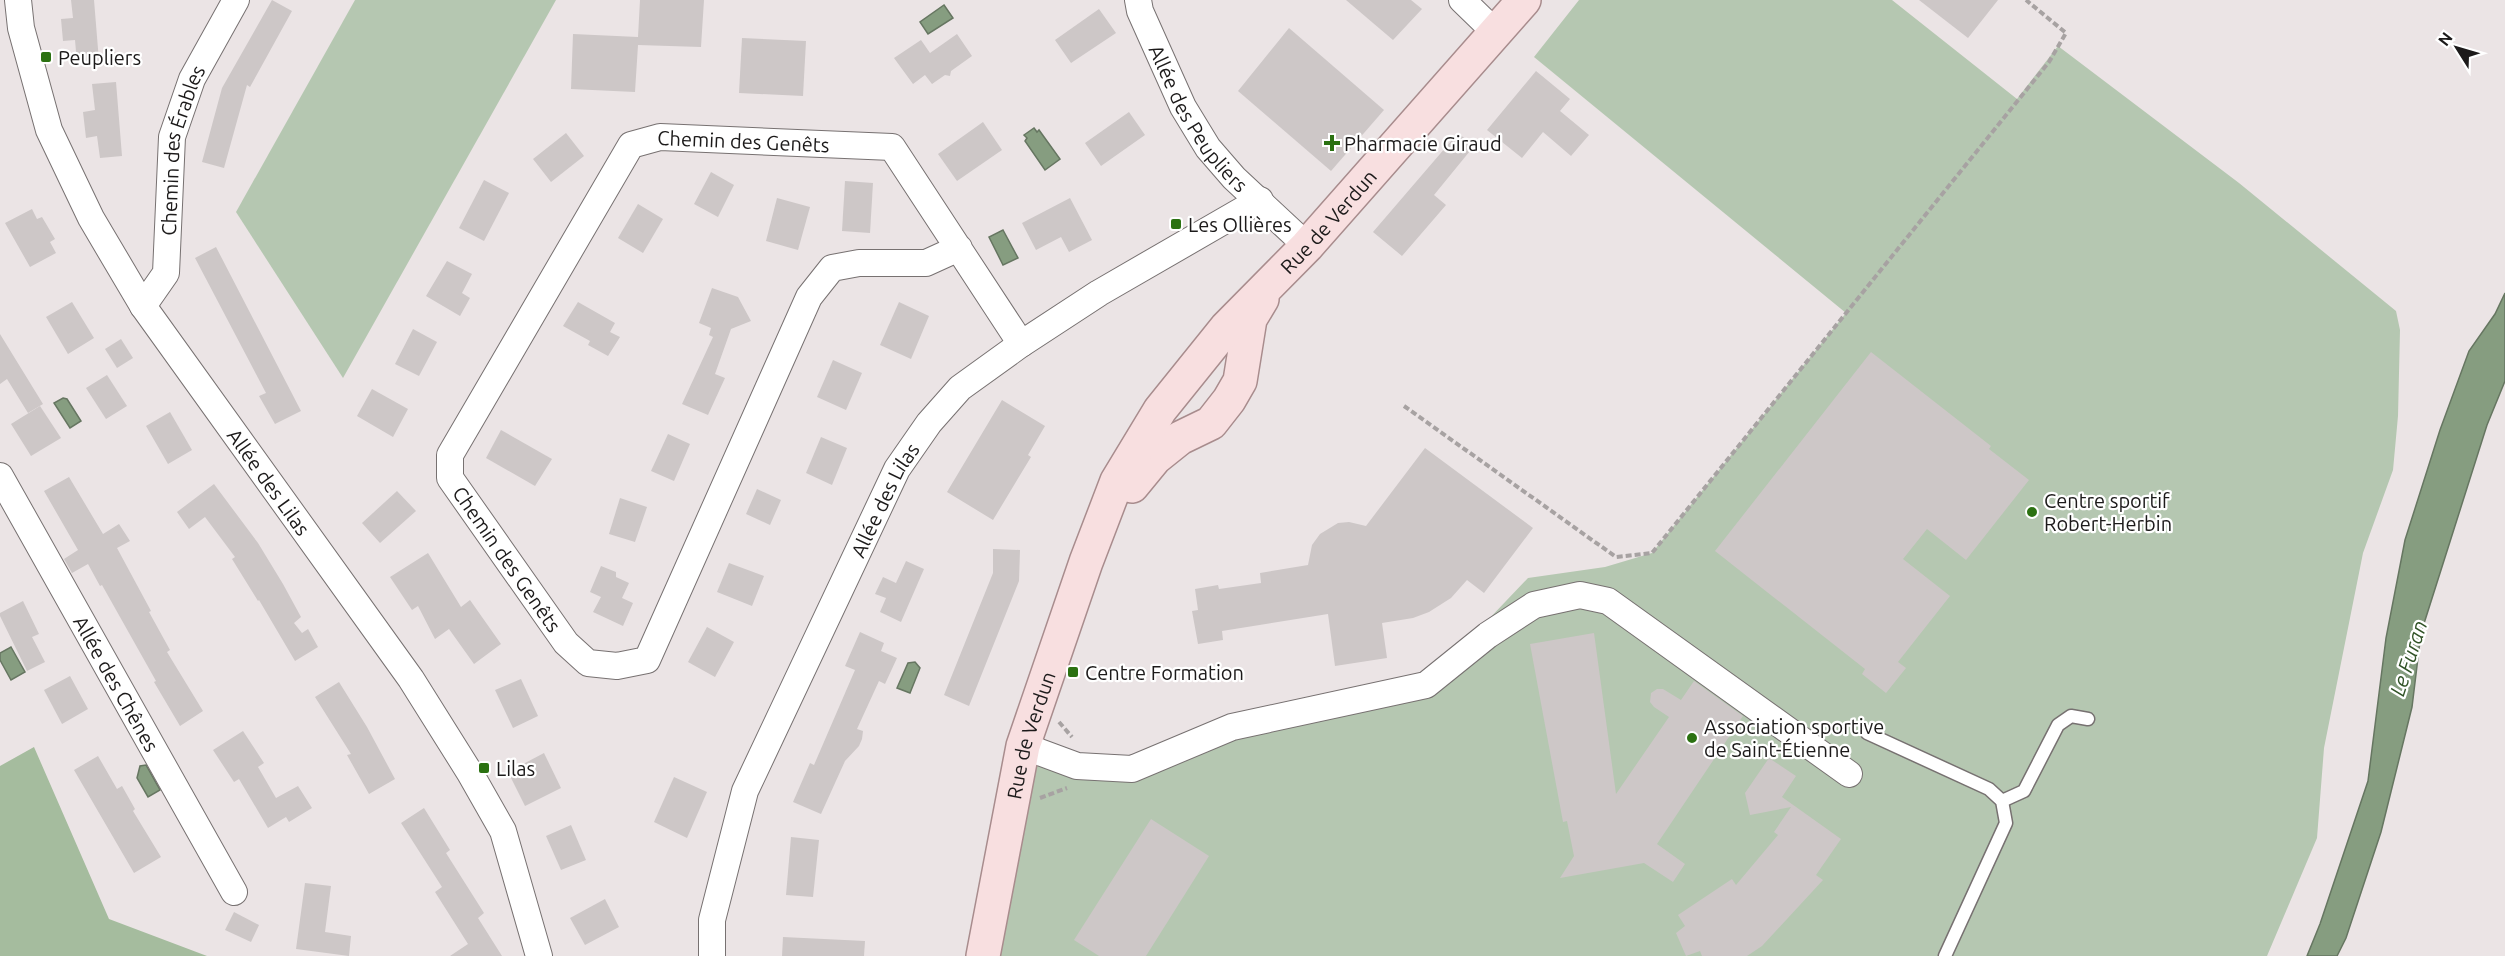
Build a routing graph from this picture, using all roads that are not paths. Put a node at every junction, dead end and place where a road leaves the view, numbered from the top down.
1 (18, 0) edge
2 (236, 0) edge
3 (1138, 0) edge
4 (1462, 0) edge
5 (1524, 0) edge
6 (1496, 33) junction
7 (1260, 200) junction
8 (1307, 246) junction
9 (959, 248) junction
10 (1275, 280) junction
11 (143, 306) junction
12 (1021, 344) junction
13 (0, 476) edge
14 (1104, 520) junction
15 (2088, 719) dead end
16 (1867, 733) dead end
17 (1023, 746) junction
18 (1849, 774) dead end
19 (2002, 801) junction
20 (234, 892) dead end
21 (538, 956) edge
22 (712, 956) edge
23 (983, 956) edge
24 (1946, 956) edge

1 - 11 street, Allée des Lilas
2 - 11 street, Chemin des Érables
3 - 7 street, Allée des Peupliers
4 - 6 street
5 - 6 main road, Rue de Verdun
6 - 8 main road, Rue de Verdun
7 - 8 street, Allée des Peupliers
7 - 12 street, Allée des Lilas
8 - 10 main road, Rue de Verdun
9 - 9 street, Chemin des Genêts
9 - 12 street, Chemin des Genêts
10 - 14 main road, Rue de Verdun
10 - 14 main road, Rue de Verdun
11 - 21 street, Allée des Lilas
12 - 22 street, Allée des Lilas
13 - 20 street, Allée des Chênes
14 - 17 main road, Rue de Verdun
15 - 19 lane
16 - 19 lane
17 - 18 street
17 - 23 main road, Rue de Verdun
19 - 24 lane

